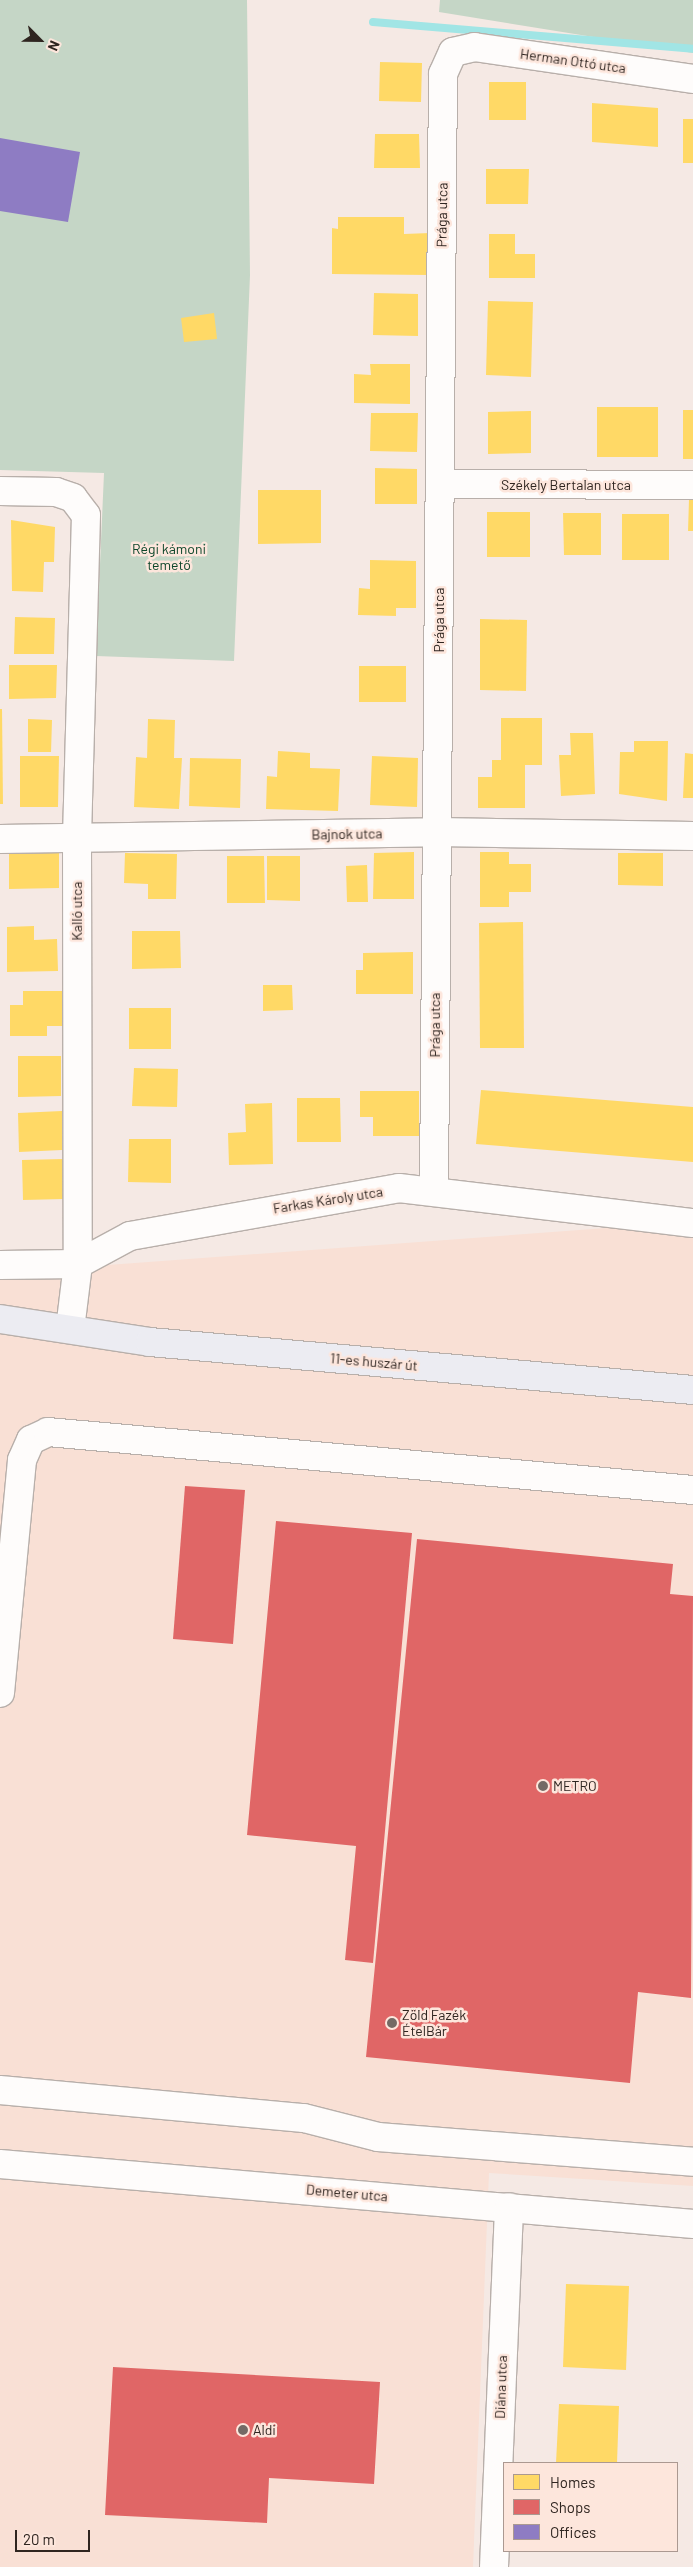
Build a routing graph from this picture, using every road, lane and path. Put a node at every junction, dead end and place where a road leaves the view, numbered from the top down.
1 (452, 52) joint
2 (693, 79) edge
3 (440, 484) junction
4 (693, 485) edge
5 (0, 491) edge
6 (437, 832) junction
7 (693, 836) edge
8 (77, 838) junction
9 (0, 839) edge
10 (434, 1189) junction
11 (693, 1223) edge
12 (78, 1264) junction
13 (0, 1265) edge
14 (0, 1319) edge
15 (0, 1328) edge
16 (63, 1328) junction
17 (693, 1390) edge
18 (693, 1490) edge
19 (0, 1693) edge
20 (0, 2090) edge
21 (693, 2162) edge
22 (0, 2164) edge
23 (509, 2208) junction
24 (693, 2224) edge
25 (494, 2567) edge

1 - 2 street, Herman Ottó utca
1 - 3 street, Prága utca
3 - 4 street, Székely Bertalan utca
3 - 6 street, Prága utca
5 - 8 street, Kalló utca
6 - 7 street, Bajnok utca
6 - 8 street, Bajnok utca
6 - 10 street, Prága utca
8 - 9 street, Bajnok utca
8 - 12 street, Kalló utca
10 - 11 street, Farkas Károly utca
10 - 12 street, Farkas Károly utca
12 - 13 street, Farkas Károly utca
12 - 16 street, Kalló utca
14 - 16 main road
15 - 16 main road
16 - 17 main road, 11-es huszár út
18 - 19 street
20 - 21 street
22 - 23 street, Demeter utca
23 - 24 street, Demeter utca
23 - 25 street, Diána utca

